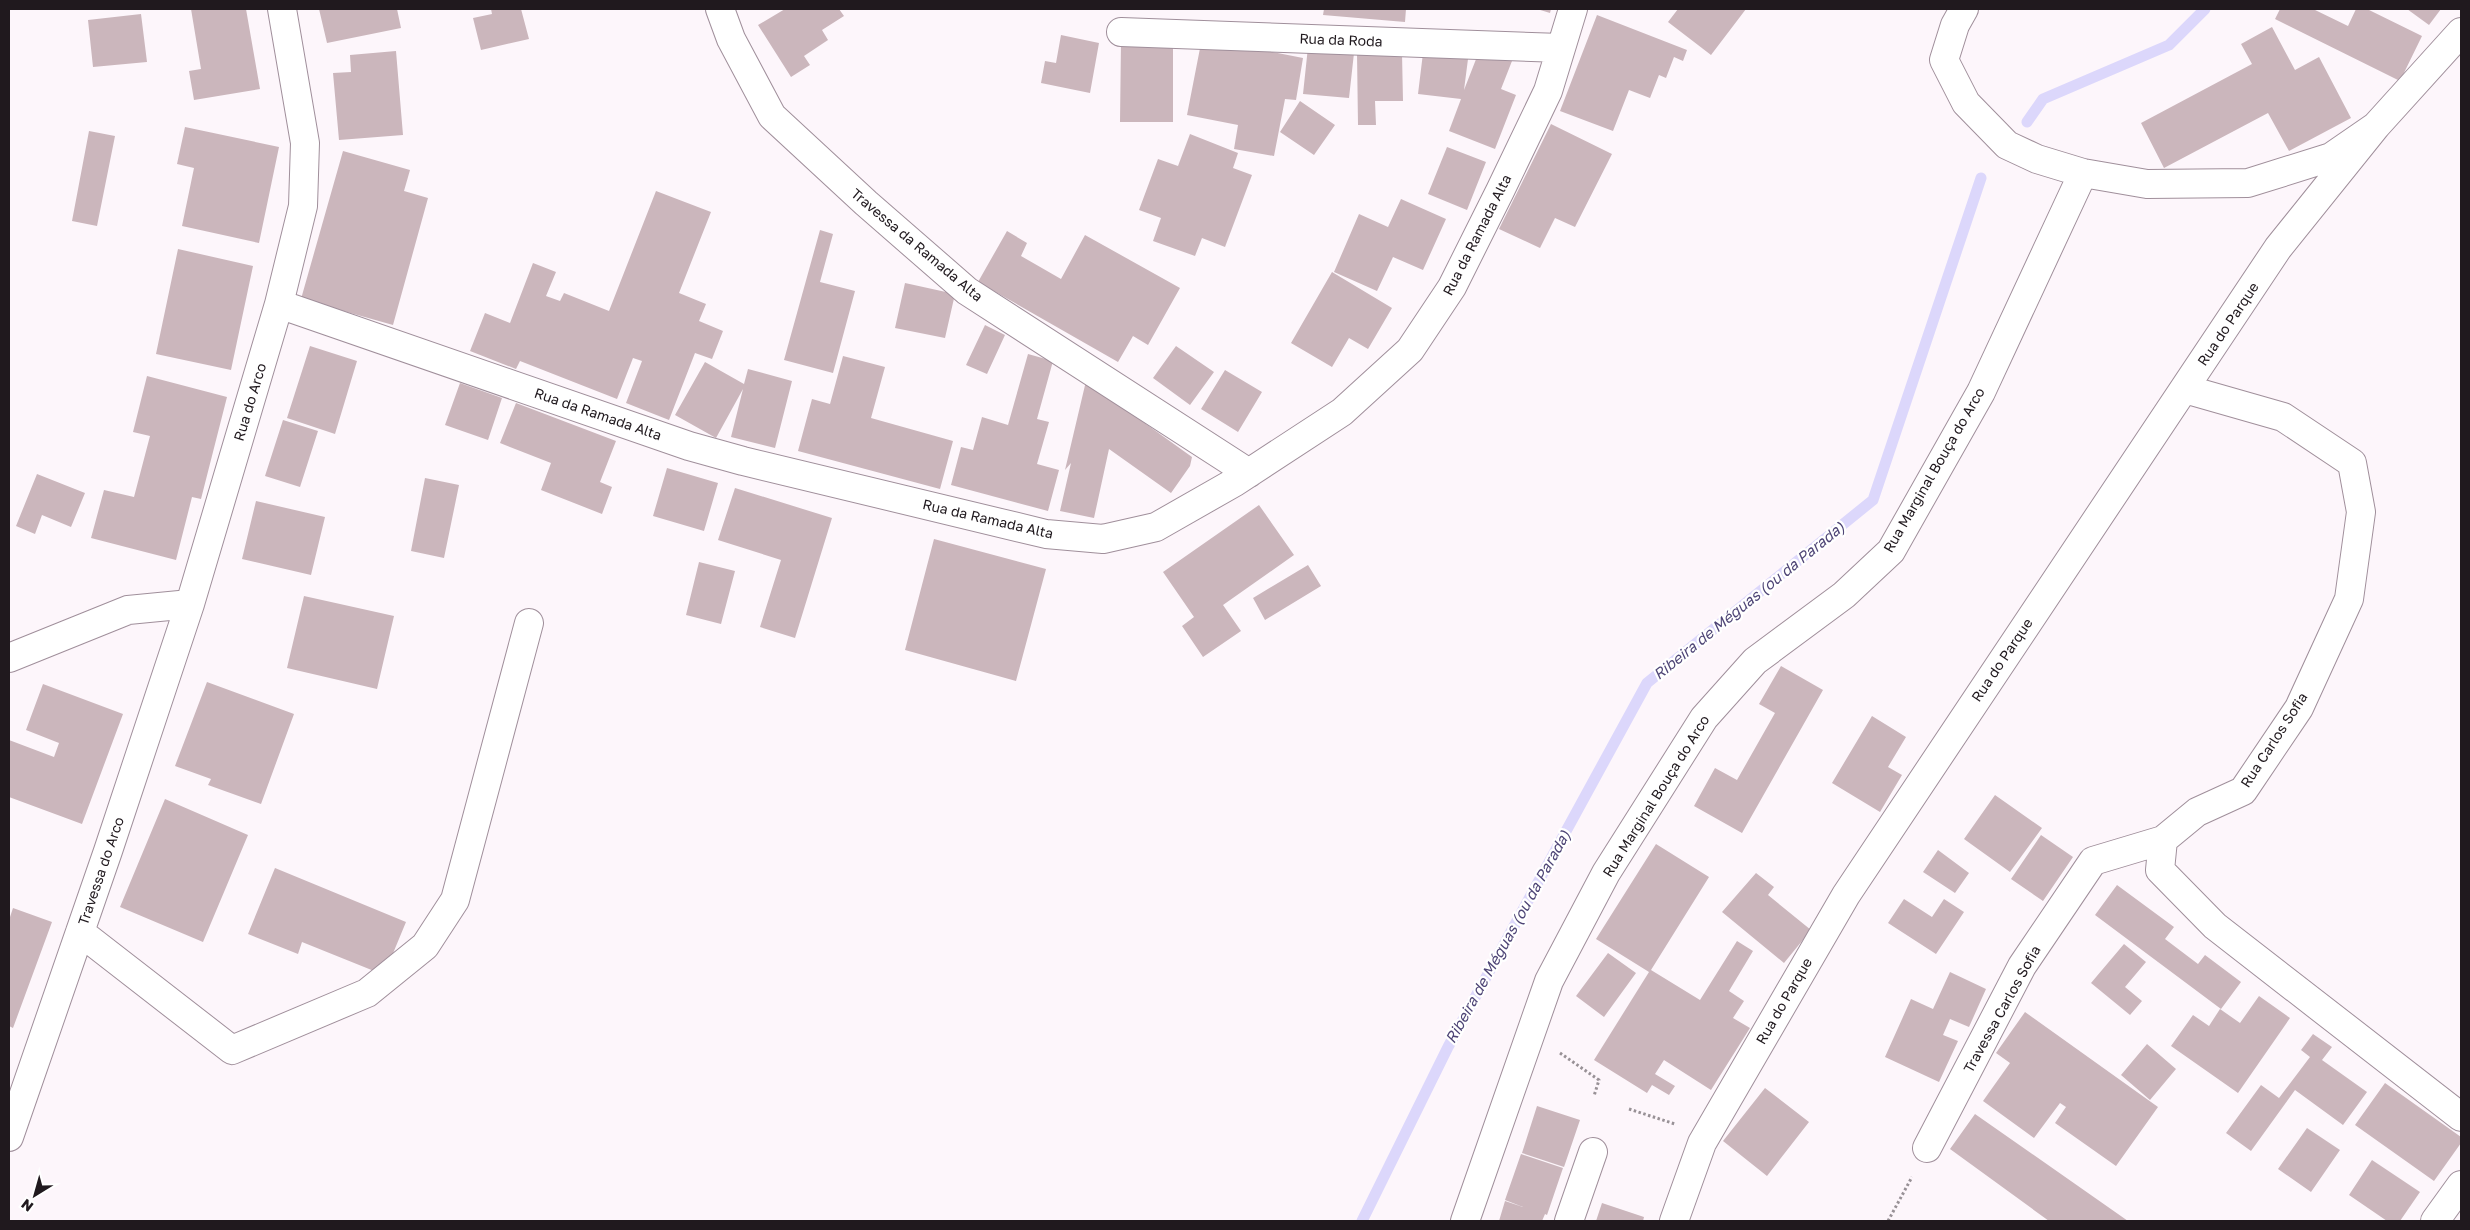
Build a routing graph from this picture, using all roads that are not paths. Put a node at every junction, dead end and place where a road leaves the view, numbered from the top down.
1 (282, 9) edge
2 (720, 9) edge
3 (1573, 9) edge
4 (1964, 9) edge
5 (1120, 32) dead end
6 (2461, 32) edge
7 (1561, 48) junction
8 (2376, 126) junction
9 (2083, 173) junction
10 (279, 304) junction
11 (2185, 389) junction
12 (1249, 473) junction
13 (190, 604) junction
14 (529, 623) dead end
15 (9, 658) edge
16 (2163, 840) junction
17 (80, 932) junction
18 (2461, 1117) edge
19 (9, 1137) edge
20 (1927, 1148) road end
21 (1593, 1152) dead end
22 (2461, 1185) edge
23 (1465, 1221) edge
24 (1569, 1221) edge
25 (1674, 1221) edge
26 (2435, 1221) edge

1 - 10 street, Rua do Arco
2 - 12 street, Travessa da Ramada Alta
3 - 7 street, Rua da Ramada Alta
4 - 9 street
5 - 7 street, Rua da Roda
6 - 8 street
7 - 12 street, Rua da Ramada Alta
8 - 9 street
8 - 11 street, Rua do Parque
9 - 23 street, Rua Marginal Bouça do Arco
10 - 12 street, Rua da Ramada Alta
10 - 13 street, Rua do Arco
11 - 16 street, Rua Carlos Sofia
11 - 25 street, Rua do Parque
13 - 15 street
13 - 17 street, Travessa do Arco
14 - 17 street
16 - 18 street
16 - 20 street, Travessa Carlos Sofia
17 - 19 street, Travessa do Arco
21 - 24 street
22 - 26 street

